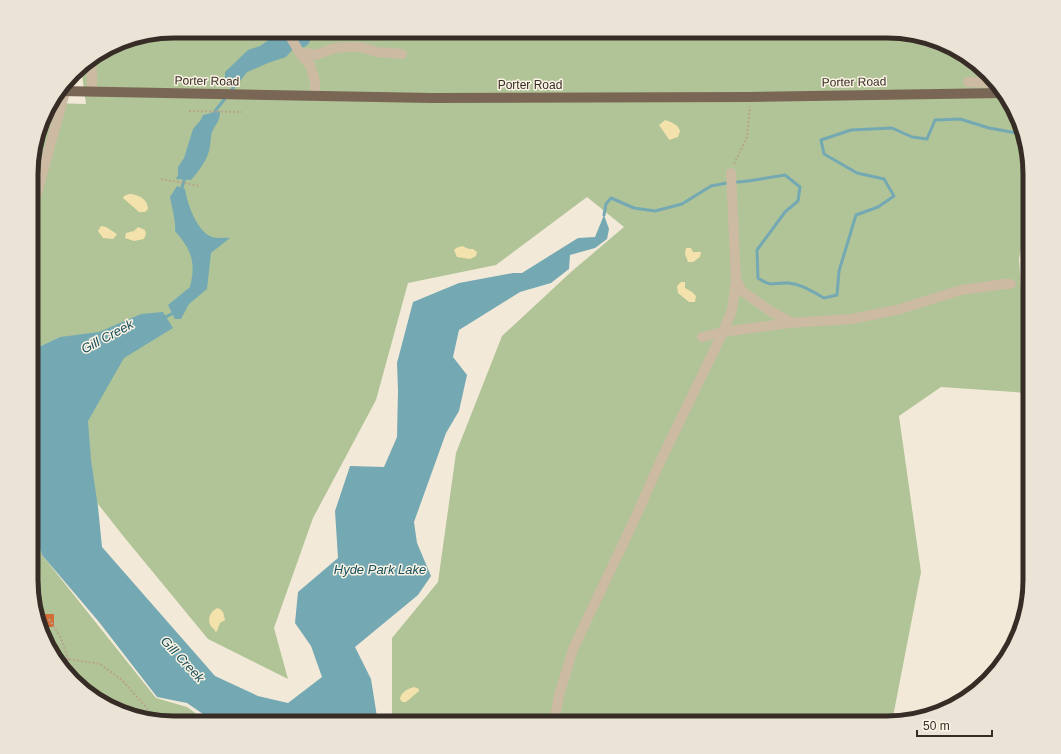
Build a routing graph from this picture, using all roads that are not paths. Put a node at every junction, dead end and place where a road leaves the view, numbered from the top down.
1 (291, 38) edge
2 (402, 54) dead end
3 (301, 55) junction
4 (91, 66) edge
5 (968, 82) dead end
6 (988, 83) edge
7 (66, 91) edge
8 (92, 92) junction
9 (995, 92) edge
10 (315, 96) junction
11 (60, 101) edge
12 (732, 173) road end
13 (38, 187) edge
14 (736, 280) junction
15 (1012, 284) dead end
16 (789, 323) junction
17 (723, 332) junction
18 (702, 336) dead end
19 (555, 716) edge

1 - 3 street
2 - 3 street
3 - 10 street
4 - 8 street
5 - 6 street
7 - 8 main road, Porter Road
8 - 10 main road, Porter Road
9 - 10 main road, Porter Road
11 - 13 street
12 - 14 street
14 - 16 street
14 - 17 street
15 - 16 street
16 - 17 street
17 - 18 street
17 - 19 street

